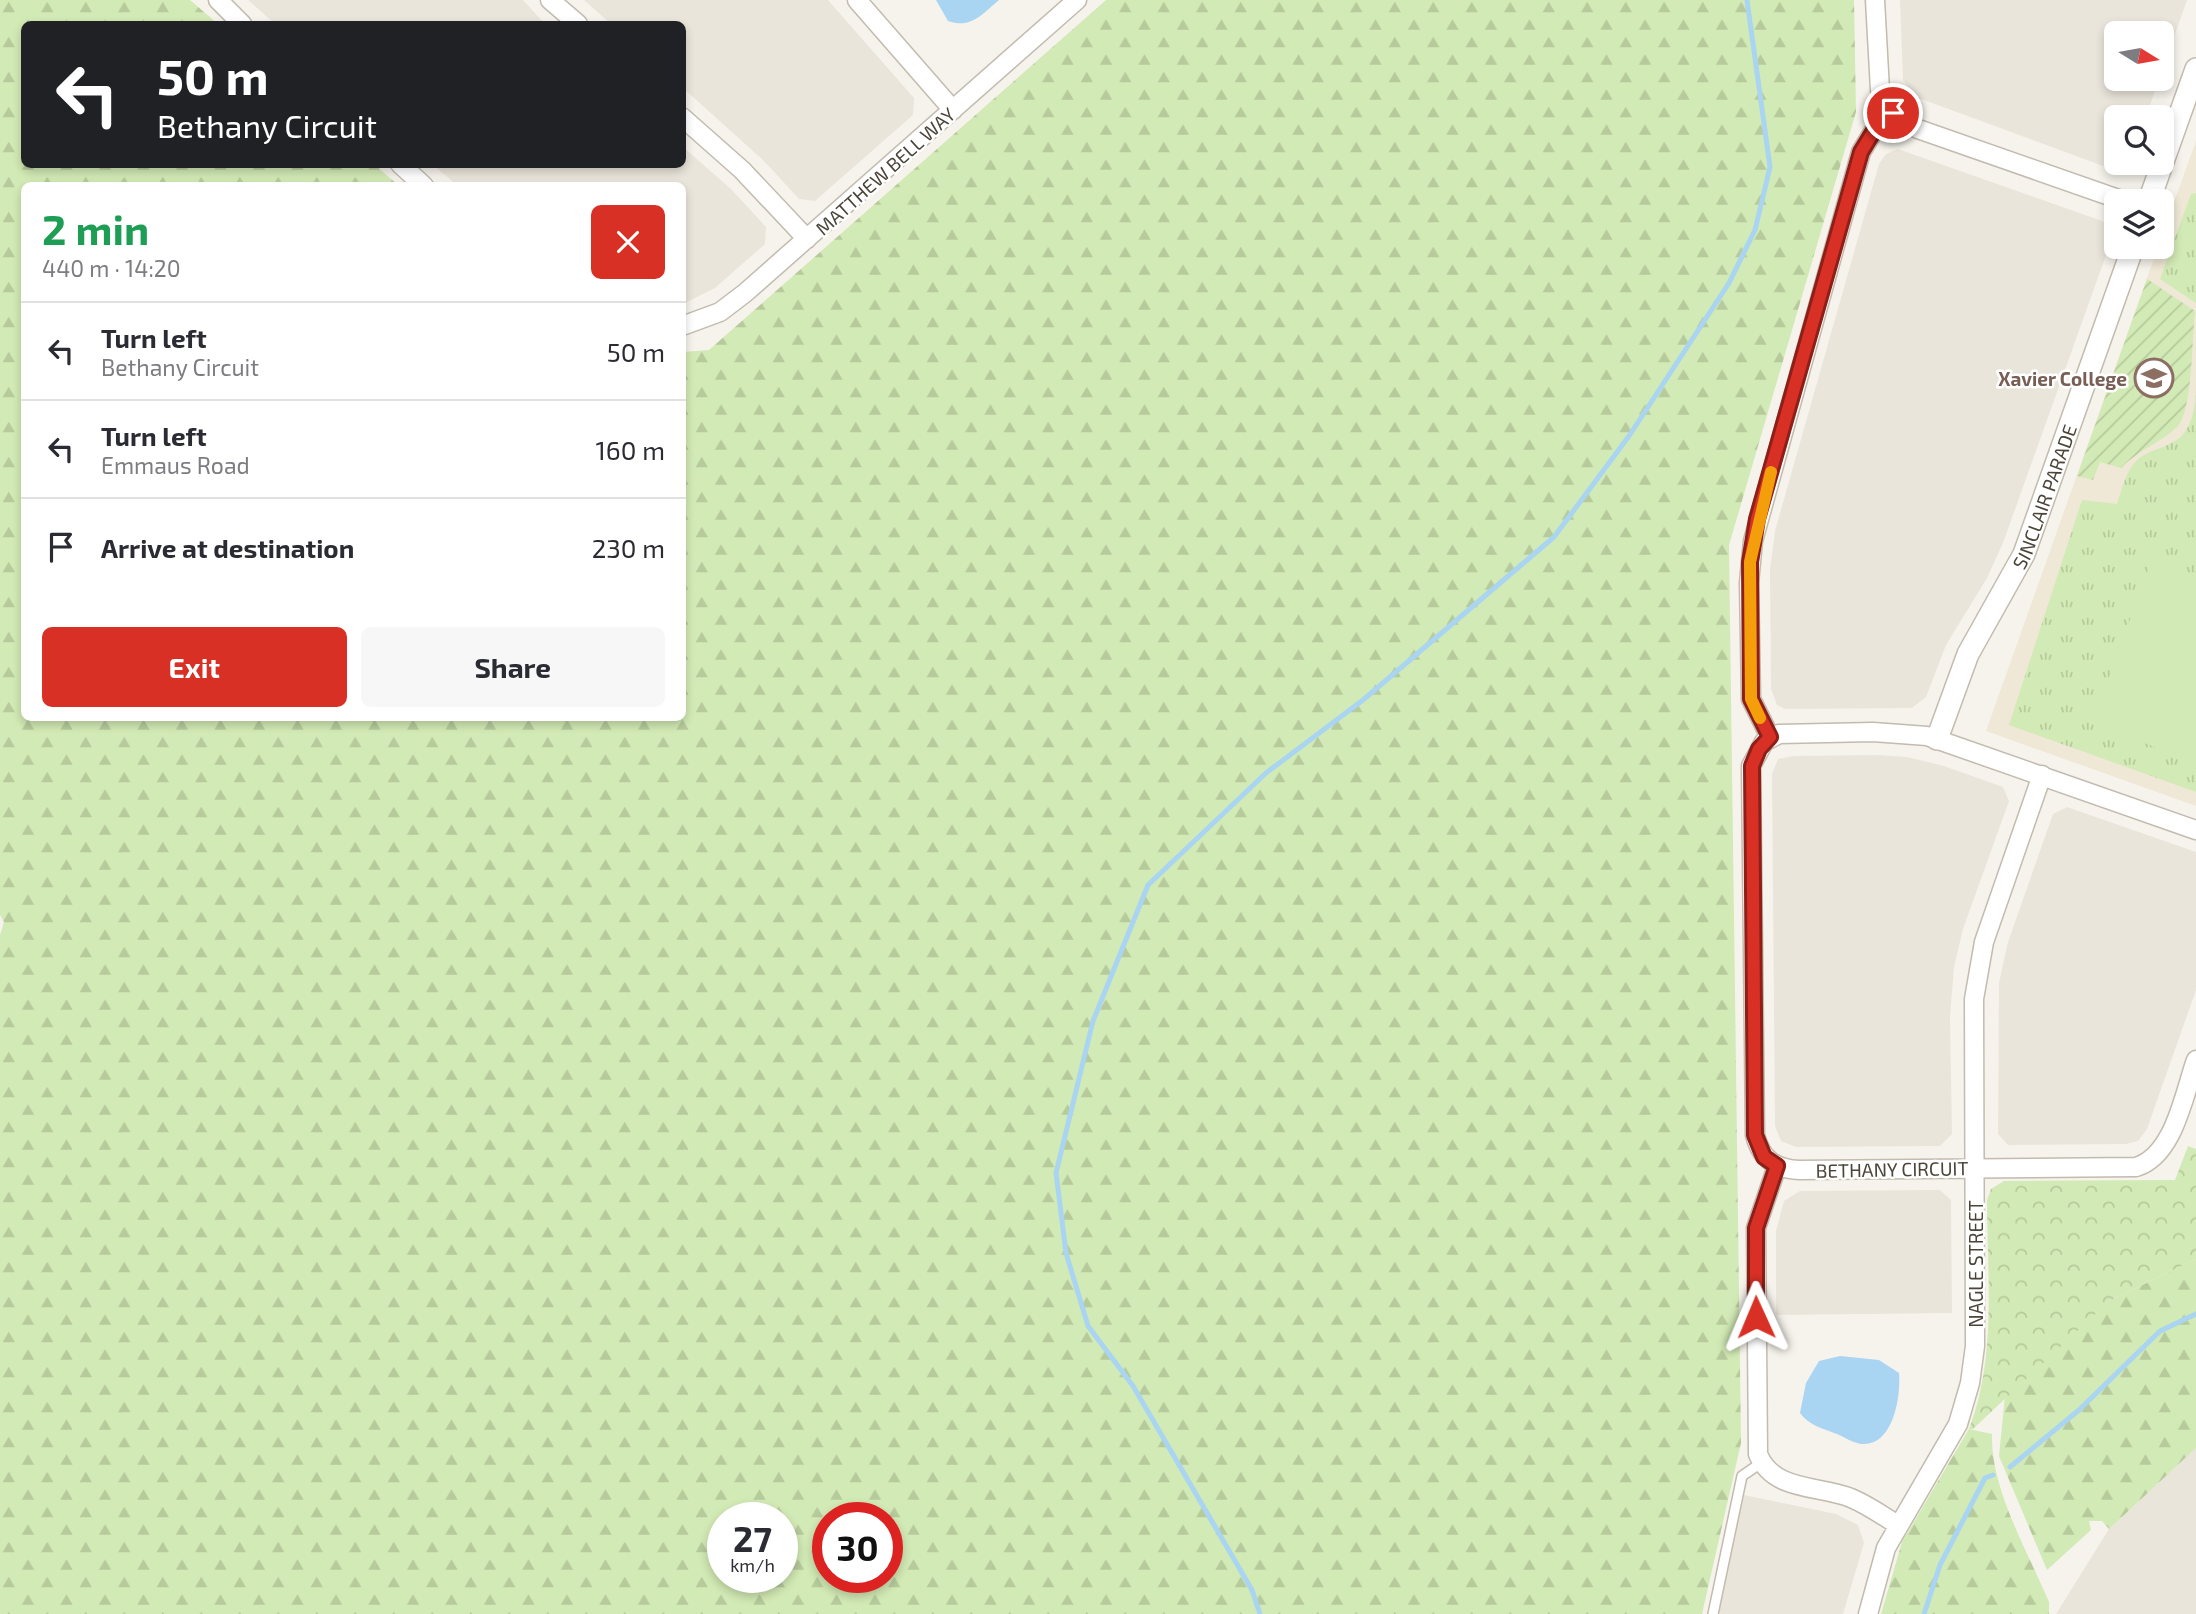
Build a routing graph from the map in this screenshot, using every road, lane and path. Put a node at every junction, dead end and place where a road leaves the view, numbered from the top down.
1 (218, 0) edge
2 (550, 0) edge
3 (857, 0) edge
4 (1077, 0) edge
5 (1875, 0) edge
6 (239, 21) edge
7 (574, 21) edge
8 (2196, 69) edge
9 (953, 110) junction
10 (1893, 113) junction
11 (686, 121) edge
12 (404, 168) edge
13 (420, 182) edge
14 (2152, 189) edge
15 (2104, 194) edge
16 (807, 239) junction
17 (2129, 259) edge
18 (686, 325) edge
19 (1770, 737) junction
20 (1937, 738) junction
21 (2042, 775) junction
22 (2196, 830) edge
23 (2196, 1060) edge
24 (1777, 1166) junction
25 (1974, 1168) junction
26 (1761, 1462) junction
27 (1898, 1525) junction
28 (1713, 1614) edge
29 (1868, 1614) edge

1 - 6 street
2 - 7 street
3 - 9 street
4 - 9 street, MATTHEW BELL WAY
5 - 10 street
8 - 14 street
9 - 16 street, MATTHEW BELL WAY
10 - 15 street
10 - 19 street
11 - 16 street
12 - 13 street
16 - 18 street, MATTHEW BELL WAY
17 - 20 street, SINCLAIR PARADE
19 - 20 street
19 - 24 street
20 - 21 street
21 - 22 street
21 - 25 street, NAGLE STREET
23 - 25 street, BETHANY CIRCUIT
24 - 25 street, BETHANY CIRCUIT
24 - 26 street
25 - 27 street, NAGLE STREET
26 - 27 street
26 - 28 lane
27 - 29 street, NAGLE STREET

